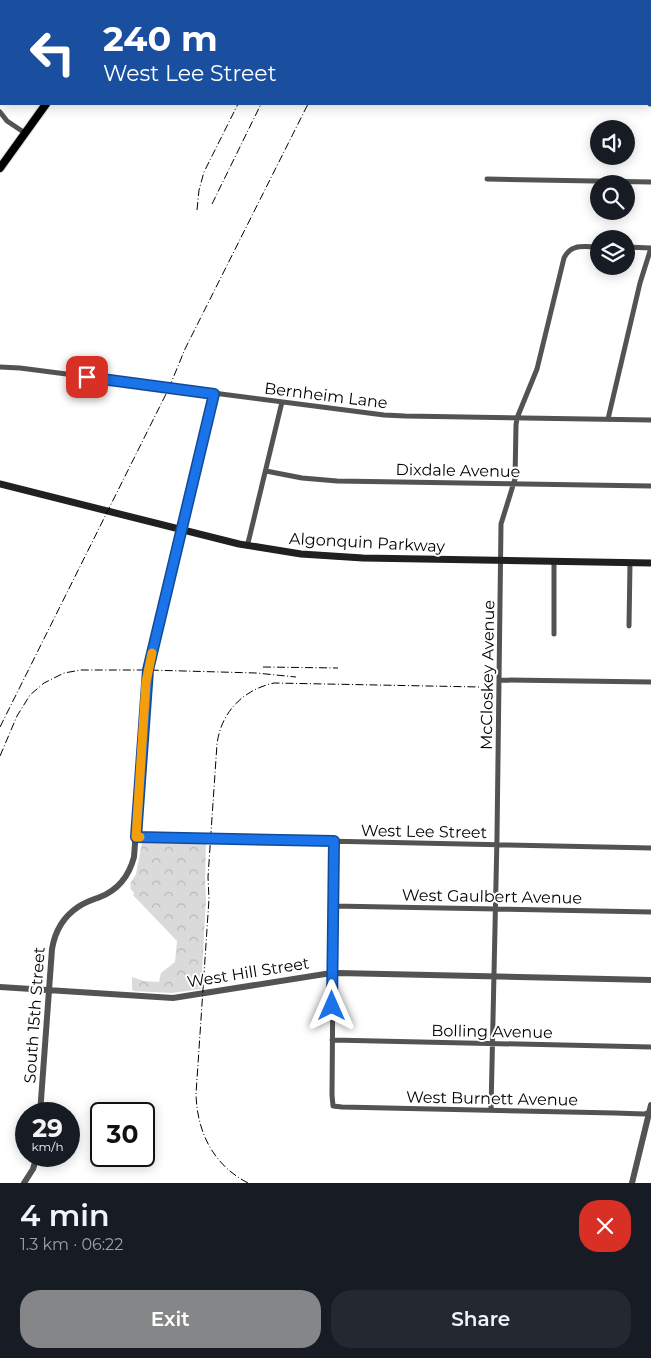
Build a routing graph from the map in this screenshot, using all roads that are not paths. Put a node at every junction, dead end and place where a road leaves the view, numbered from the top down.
1 (45, 105) edge
2 (0, 112) edge
3 (25, 133) junction
4 (0, 168) edge
5 (487, 179) dead end
6 (651, 182) edge
7 (590, 247) edge
8 (635, 247) edge
9 (651, 248) edge
10 (0, 367) edge
11 (214, 394) junction
12 (282, 402) junction
13 (651, 414) edge
14 (517, 418) junction
15 (608, 419) junction
16 (651, 420) edge
17 (266, 471) junction
18 (0, 484) edge
19 (514, 484) junction
20 (651, 486) edge
21 (182, 530) junction
22 (247, 546) junction
23 (501, 560) junction
24 (554, 562) junction
25 (630, 562) junction
26 (651, 563) edge
27 (629, 626) dead end
28 (554, 634) dead end
29 (499, 680) junction
30 (651, 682) edge
31 (136, 837) junction
32 (334, 841) junction
33 (496, 845) junction
34 (651, 848) edge
35 (334, 906) junction
36 (495, 909) junction
37 (651, 912) edge
38 (332, 973) junction
39 (494, 976) junction
40 (651, 980) edge
41 (0, 987) edge
42 (49, 990) junction
43 (332, 1040) junction
44 (492, 1043) junction
45 (651, 1047) edge
46 (41, 1102) edge
47 (491, 1110) junction
48 (650, 1110) edge
49 (34, 1167) edge
50 (24, 1183) edge
51 (633, 1183) edge

1 - 3 main road
2 - 3 street
3 - 4 main road
5 - 6 street
7 - 14 street, McCloskey Avenue
8 - 9 street
9 - 15 street
10 - 11 street, Bernheim Lane
11 - 12 street, Bernheim Lane
11 - 21 street
12 - 14 street, Bernheim Lane
12 - 17 street
13 - 16 street
14 - 15 street, Bernheim Lane
14 - 19 street, McCloskey Avenue
15 - 16 street, Bernheim Lane
17 - 19 street, Dixdale Avenue
17 - 22 street
18 - 21 main road, Algonquin Parkway
19 - 20 street, Dixdale Avenue
19 - 23 street, McCloskey Avenue
21 - 22 main road, Algonquin Parkway
21 - 31 street, South 15th Street
22 - 23 main road, Algonquin Parkway
23 - 24 main road, Algonquin Parkway
23 - 29 street, McCloskey Avenue
24 - 25 main road, Algonquin Parkway
24 - 28 street
25 - 26 main road, Algonquin Parkway
25 - 27 street
29 - 30 street
29 - 33 street, McCloskey Avenue
31 - 32 street, West Lee Street
31 - 42 street, South 15th Street
32 - 33 street, West Lee Street
32 - 35 street
33 - 34 street, West Lee Street
33 - 36 street, McCloskey Avenue
35 - 36 street, West Gaulbert Avenue
35 - 38 street
36 - 37 street, West Gaulbert Avenue
36 - 39 street, McCloskey Avenue
38 - 39 street, West Hill Street
38 - 42 street, West Hill Street
38 - 43 street
39 - 40 street, West Hill Street
39 - 44 street, McCloskey Avenue
41 - 42 street, West Hill Street
42 - 46 street, South 15th Street
43 - 44 street, Bolling Avenue
43 - 47 street, West Burnett Avenue
44 - 45 street, Bolling Avenue
44 - 47 street, McCloskey Avenue
47 - 48 street, West Burnett Avenue
48 - 51 street
49 - 50 street

